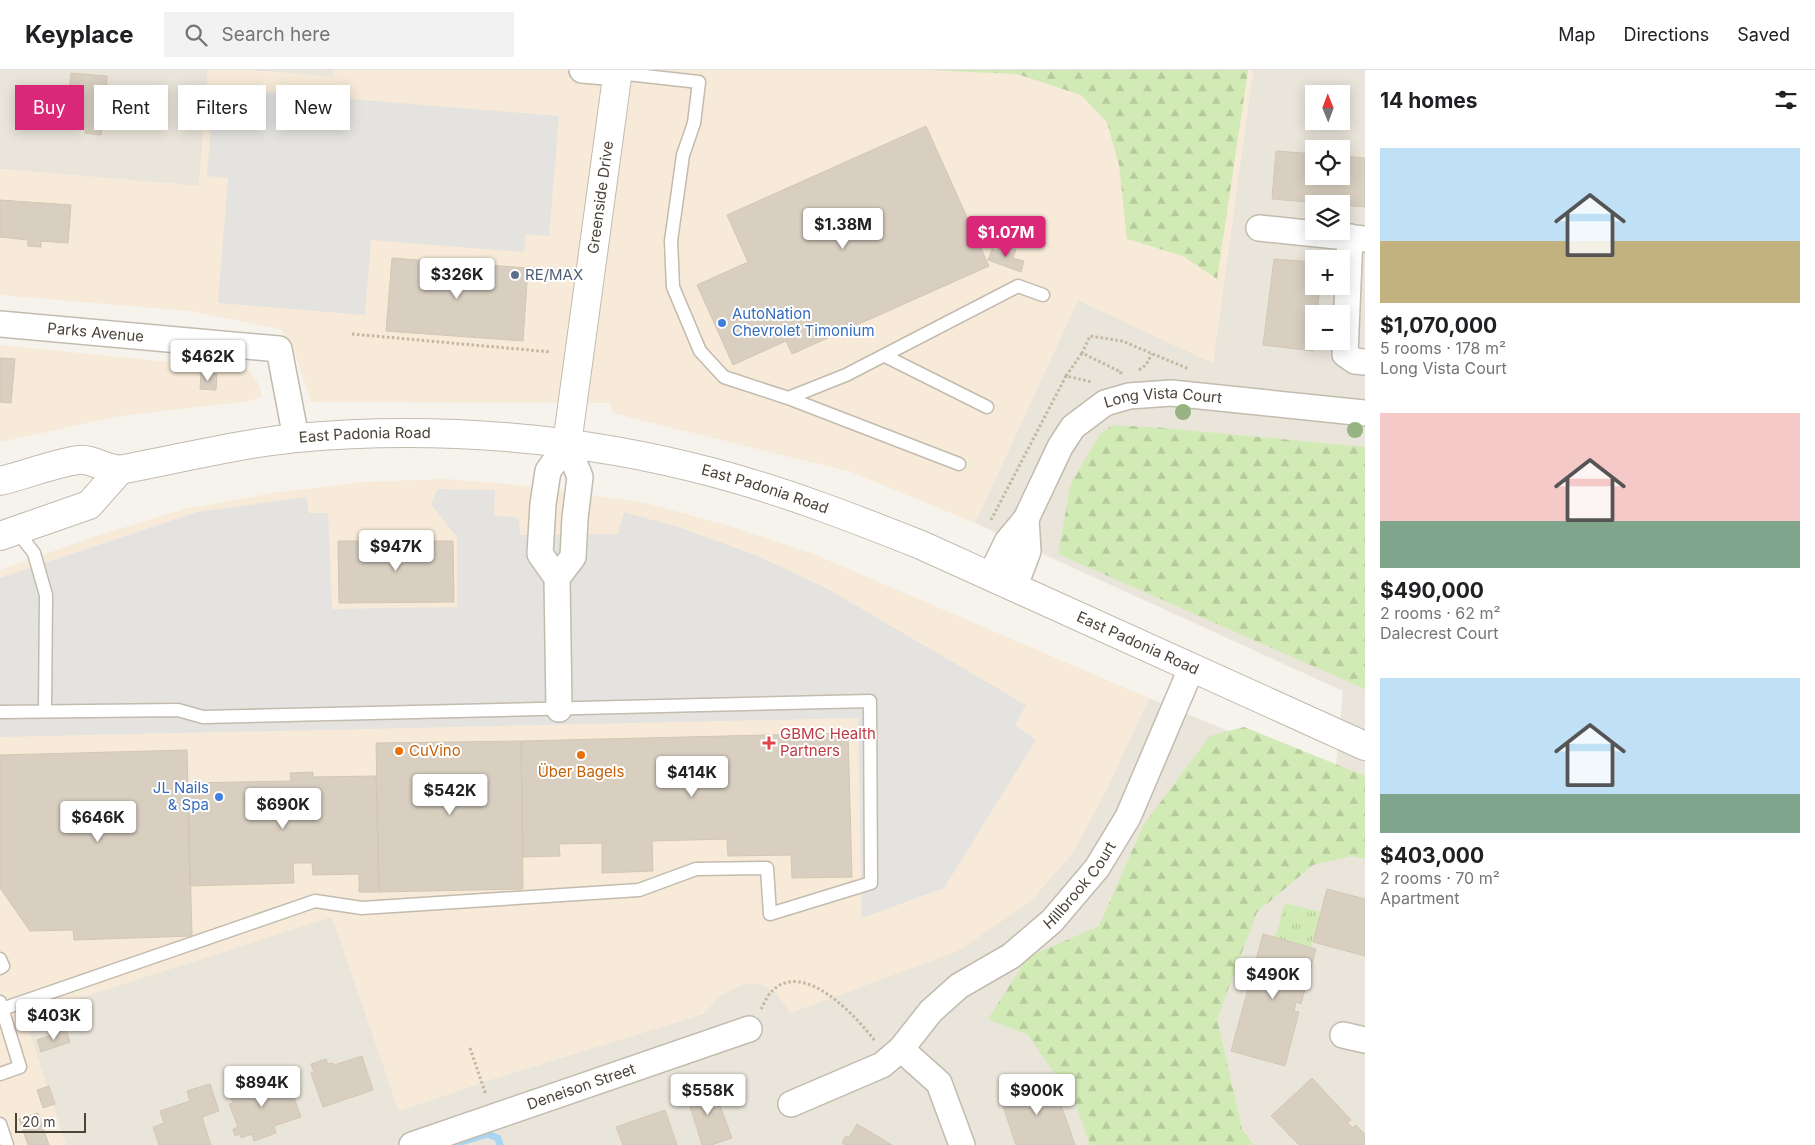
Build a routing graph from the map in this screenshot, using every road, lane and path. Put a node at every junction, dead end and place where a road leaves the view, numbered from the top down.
1 (582, 70) edge
2 (618, 71) edge
3 (1259, 228) dead end
4 (1357, 238) edge
5 (1043, 295) dead end
6 (0, 324) edge
7 (352, 334) dead end
8 (551, 352) dead end
9 (1082, 353) dead end
10 (1152, 354) dead end
11 (885, 356) junction
12 (1365, 362) edge
13 (1135, 372) dead end
14 (1125, 375) dead end
15 (1066, 376) dead end
16 (1120, 376) dead end
17 (788, 398) junction
18 (987, 407) dead end
19 (1365, 413) edge
20 (296, 438) junction
21 (567, 444) junction
22 (958, 464) dead end
23 (120, 470) junction
24 (0, 481) edge
25 (8, 533) edge
26 (557, 578) junction
27 (1002, 583) junction
28 (1191, 669) junction
29 (559, 709) junction
30 (45, 711) junction
31 (0, 712) edge
32 (1365, 746) edge
33 (0, 959) edge
34 (0, 968) edge
35 (1, 1006) edge
36 (749, 1029) joint
37 (470, 1048) dead end
38 (895, 1054) junction
39 (0, 1074) edge
40 (791, 1104) dead end
41 (493, 1117) junction
42 (0, 1124) edge
43 (7, 1145) edge
44 (412, 1145) edge
45 (962, 1145) edge

1 - 2 street
2 - 17 lane
2 - 21 street, Greenside Drive
3 - 4 street
4 - 12 street
5 - 11 lane
6 - 20 street, Parks Avenue
7 - 8 path
9 - 15 path
10 - 13 path
11 - 17 lane
11 - 18 lane
14 - 16 path
17 - 22 lane
19 - 27 street, Long Vista Court
20 - 21 street, East Padonia Road
20 - 23 street, East Padonia Road
21 - 26 street
21 - 26 street
21 - 27 street, East Padonia Road
23 - 24 street, East Padonia Road
23 - 25 street
25 - 30 lane
26 - 29 street
27 - 28 street, East Padonia Road
28 - 32 street, East Padonia Road
28 - 38 street, Hillbrook Court
29 - 30 lane
29 - 35 lane
30 - 31 lane
33 - 34 lane
35 - 39 lane
36 - 38 path
36 - 41 street, Deneison Street
37 - 41 path
38 - 40 street, Hillbrook Court
38 - 45 street
41 - 44 street, Deneison Street
42 - 43 lane

